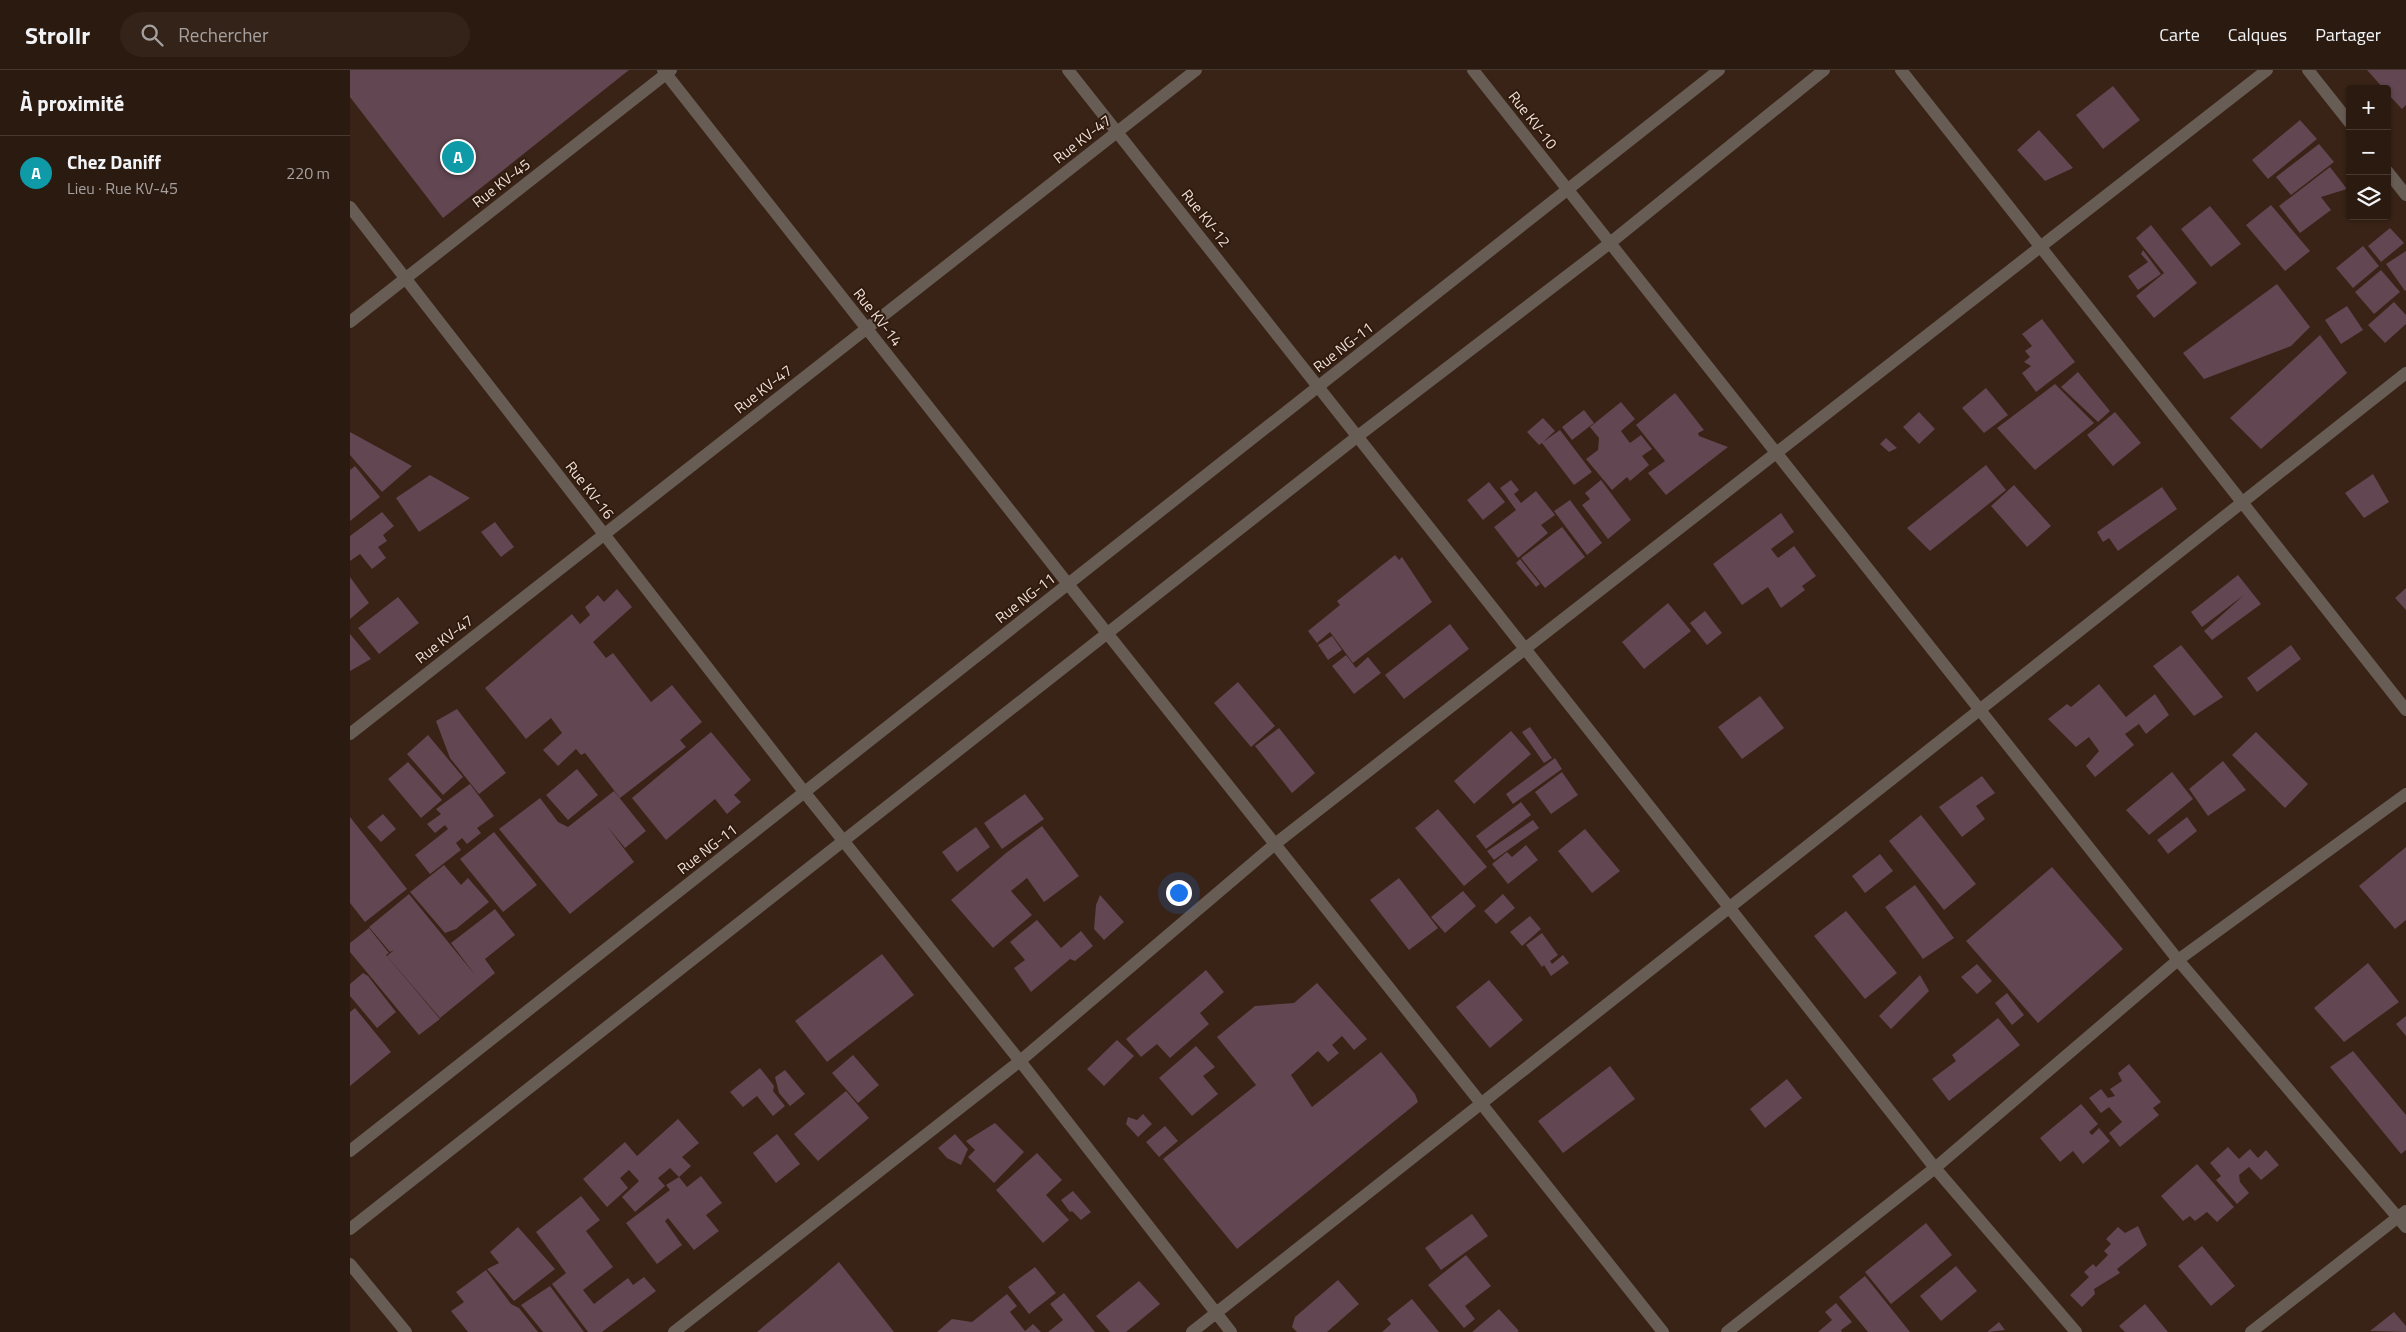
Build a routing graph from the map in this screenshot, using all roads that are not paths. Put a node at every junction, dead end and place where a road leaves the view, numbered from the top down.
1 (1068, 70) edge
2 (1196, 70) edge
3 (1473, 70) edge
4 (1720, 70) edge
5 (1824, 70) edge
6 (1901, 70) edge
7 (2267, 70) edge
8 (2308, 70) edge
9 (667, 71) edge
10 (2346, 118) edge
11 (1117, 132) junction
12 (2390, 175) edge
13 (1568, 190) junction
14 (2406, 195) edge
15 (350, 206) edge
16 (1610, 243) junction
17 (2041, 247) junction
18 (405, 278) junction
19 (350, 322) edge
20 (866, 328) junction
21 (2406, 373) edge
22 (1319, 386) junction
23 (1358, 436) junction
24 (1776, 454) junction
25 (2242, 502) junction
26 (604, 534) junction
27 (1068, 584) junction
28 (1107, 634) junction
29 (1526, 649) junction
30 (2406, 710) edge
31 (1979, 711) junction
32 (350, 734) edge
33 (804, 793) junction
34 (2406, 794) edge
35 (843, 842) junction
36 (1275, 844) junction
37 (1730, 908) junction
38 (2178, 960) junction
39 (1020, 1061) junction
40 (1481, 1104) junction
41 (350, 1151) edge
42 (1935, 1168) junction
43 (2402, 1214) edge
44 (2406, 1227) edge
45 (350, 1229) edge
46 (350, 1264) edge
47 (1215, 1314) junction
48 (406, 1332) edge
49 (674, 1332) edge
50 (1192, 1332) edge
51 (1231, 1332) edge
52 (1663, 1332) edge
53 (1727, 1332) edge
54 (2076, 1332) edge
55 (2251, 1332) edge

1 - 11 street, Rue KV-12
2 - 11 street, Rue KV-47
3 - 13 street, Rue KV-10
4 - 13 street, Rue NG-11
5 - 16 street
6 - 17 street
7 - 17 street
8 - 10 street
9 - 18 street, Rue KV-45
9 - 20 street, Rue KV-14
11 - 20 street, Rue KV-47
11 - 22 street, Rue KV-12
12 - 14 street
13 - 16 street, Rue KV-10
13 - 22 street, Rue NG-11
15 - 18 street, Rue KV-16
16 - 23 street
16 - 24 street, Rue KV-10
17 - 24 street
17 - 25 street
18 - 19 street, Rue KV-45
18 - 26 street, Rue KV-16
20 - 26 street, Rue KV-47
20 - 27 street, Rue KV-14
21 - 25 street
22 - 23 street, Rue KV-12
22 - 27 street, Rue NG-11
23 - 28 street
23 - 29 street, Rue KV-12
24 - 29 street
24 - 31 street, Rue KV-10
25 - 30 street
25 - 31 street
26 - 32 street, Rue KV-47
26 - 33 street, Rue KV-16
27 - 28 street, Rue KV-14
27 - 33 street, Rue NG-11
28 - 35 street
28 - 36 street, Rue KV-14
29 - 36 street
29 - 37 street, Rue KV-12
31 - 37 street
31 - 38 street, Rue KV-10
33 - 35 street, Rue KV-16
33 - 41 street, Rue NG-11
34 - 38 street
35 - 39 street, Rue KV-16
35 - 45 street
36 - 39 street
36 - 40 street, Rue KV-14
37 - 40 street
37 - 42 street, Rue KV-12
38 - 42 street
38 - 43 street, Rue KV-10
39 - 47 street, Rue KV-16
39 - 49 street
40 - 47 street
40 - 52 street, Rue KV-14
42 - 53 street
42 - 54 street, Rue KV-12
43 - 44 street, Rue KV-10
43 - 55 street
46 - 48 street
47 - 50 street
47 - 51 street, Rue KV-16

